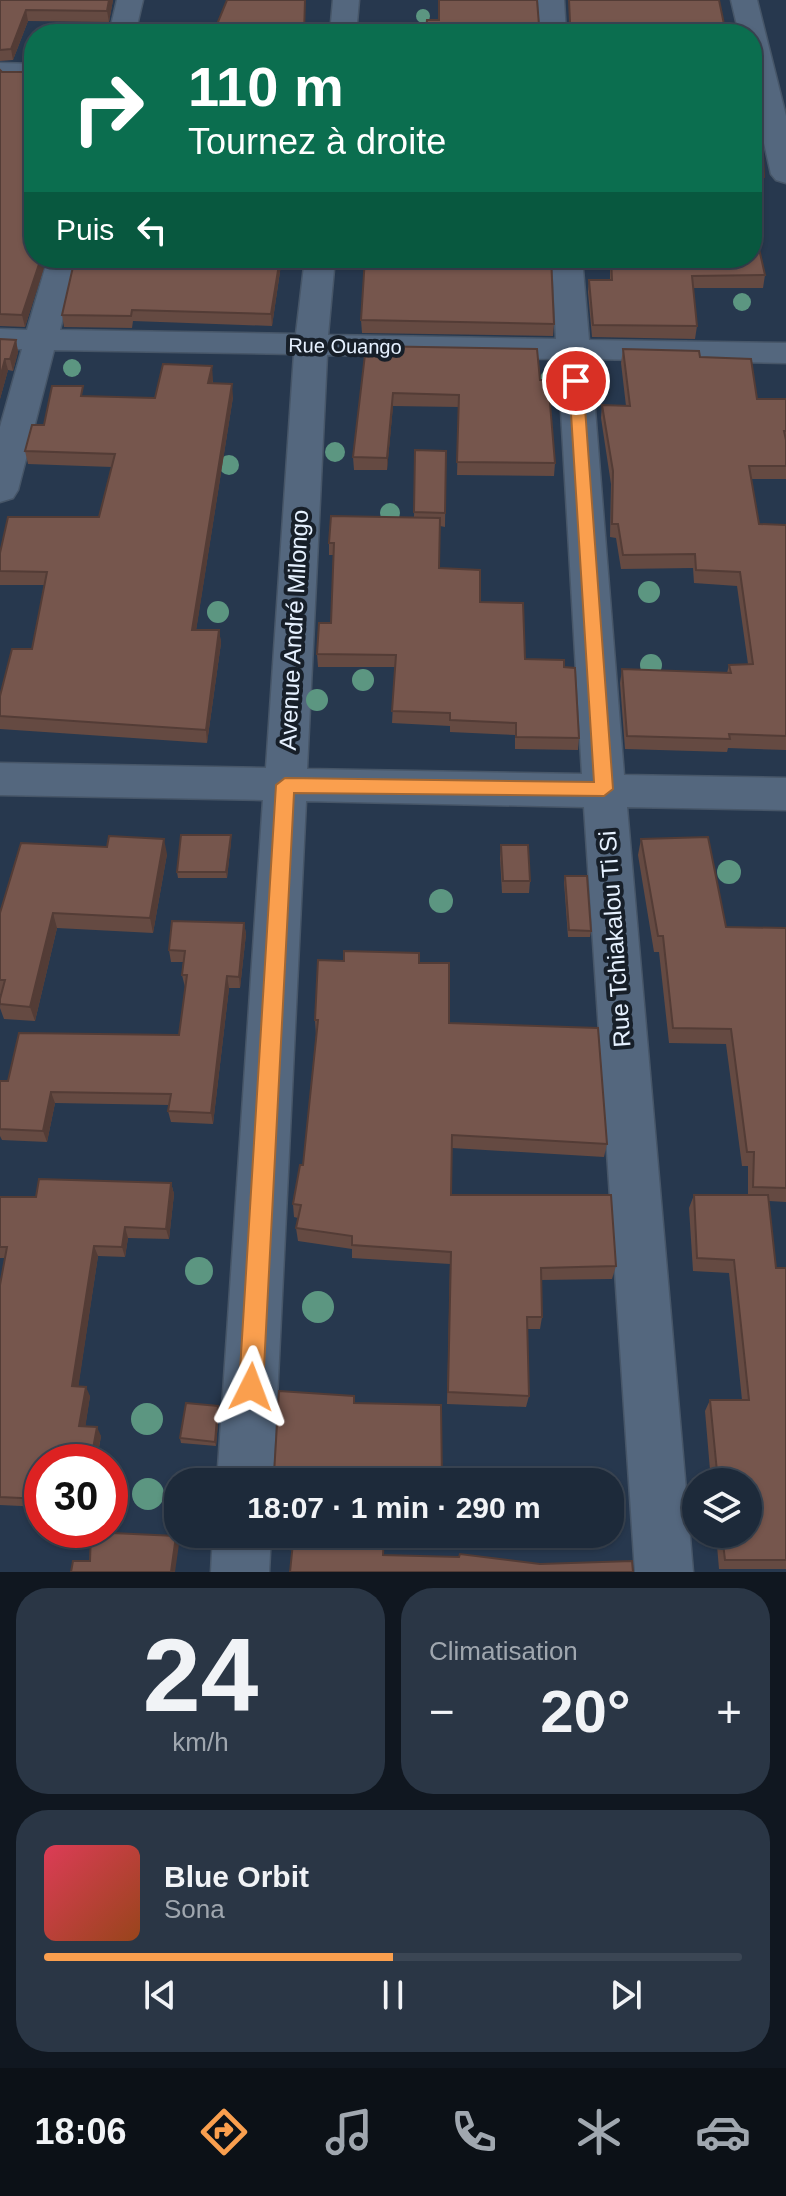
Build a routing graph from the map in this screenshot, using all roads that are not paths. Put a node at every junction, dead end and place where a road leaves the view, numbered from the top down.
1 (130, 0) edge
2 (346, 0) edge
3 (551, 0) edge
4 (744, 0) edge
5 (124, 24) edge
6 (344, 24) edge
7 (552, 24) edge
8 (751, 24) edge
9 (762, 63) edge
10 (0, 71) edge
11 (24, 72) edge
12 (768, 84) edge
13 (786, 174) edge
14 (60, 268) edge
15 (319, 268) edge
16 (568, 268) edge
17 (0, 339) edge
18 (41, 340) junction
19 (311, 345) junction
20 (574, 350) junction
21 (786, 353) edge
22 (0, 490) edge
23 (0, 779) edge
24 (285, 785) junction
25 (604, 789) junction
26 (786, 794) edge
27 (246, 1468) edge
28 (241, 1548) edge
29 (240, 1572) edge
30 (664, 1572) edge

1 - 5 street
2 - 6 street
3 - 7 street
4 - 8 street
9 - 12 street
10 - 11 street
12 - 13 street
14 - 18 street
15 - 19 street, Avenue André Milongo
16 - 20 street, Rue Tchiakalou Ti Si
17 - 18 street, Rue Ouango
18 - 19 street, Rue Ouango
18 - 22 street
19 - 20 street, Rue Ouango
19 - 24 street, Avenue André Milongo
20 - 21 street, Rue Ouango
20 - 25 street, Rue Tchiakalou Ti Si
23 - 24 street
24 - 25 street
24 - 27 street, Avenue André Milongo
25 - 26 street
25 - 30 street, Rue Tchiakalou Ti Si
28 - 29 street

